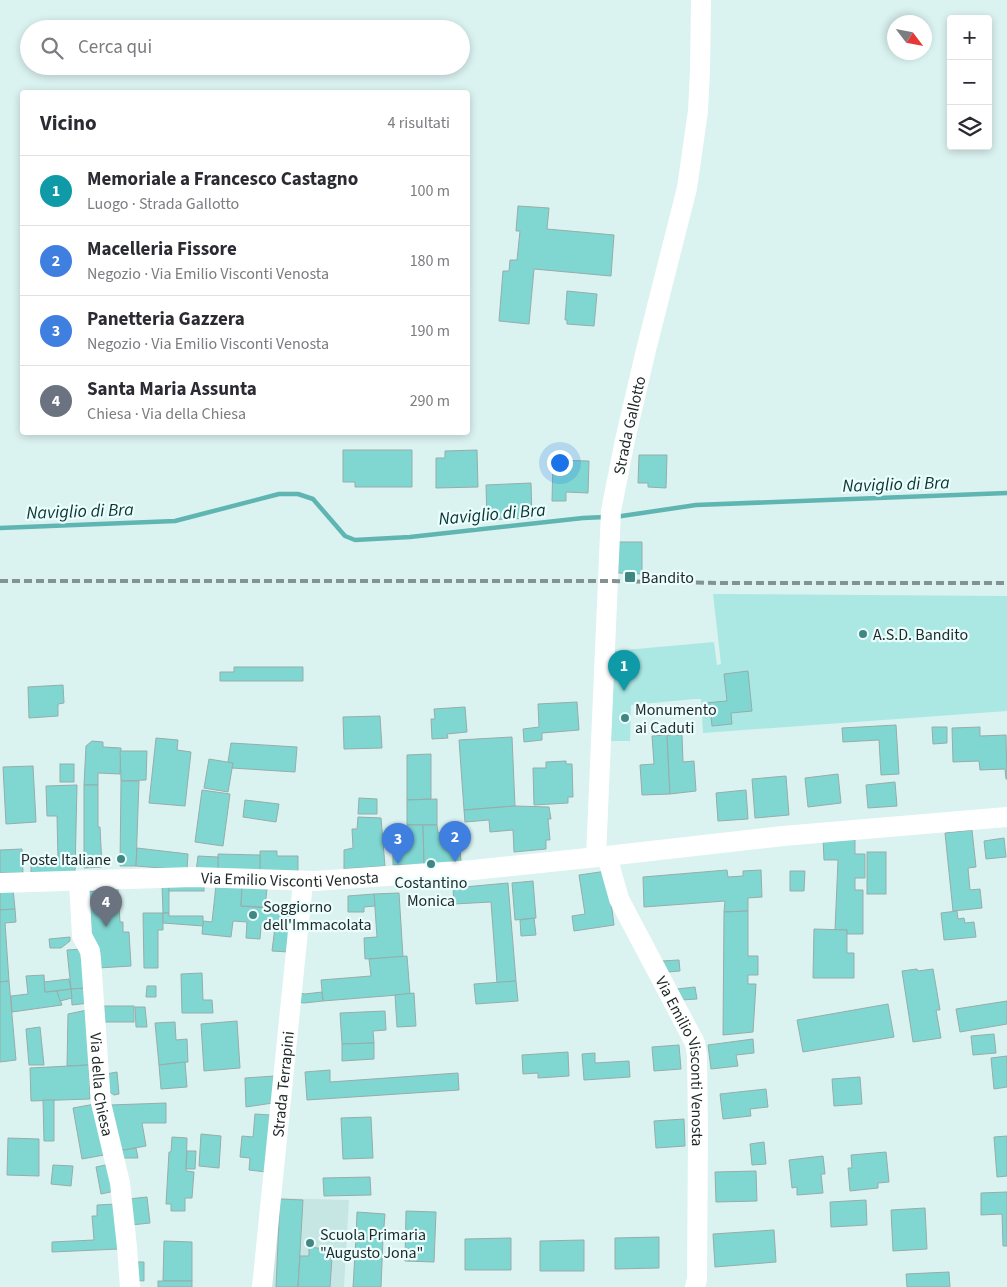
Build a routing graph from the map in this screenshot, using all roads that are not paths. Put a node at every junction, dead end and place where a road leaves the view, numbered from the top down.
1 (701, 0) edge
2 (1007, 817) edge
3 (602, 857) junction
4 (79, 881) junction
5 (303, 882) junction
6 (0, 883) edge
7 (696, 1283) edge
8 (130, 1287) edge
9 (262, 1287) edge

1 - 3 street, Strada Gallotto
2 - 3 street, Via Emilio Visconti Venosta
3 - 5 street, Via Emilio Visconti Venosta
3 - 7 street, Via Emilio Visconti Venosta
4 - 5 street, Via Emilio Visconti Venosta
4 - 6 street, Via Emilio Visconti Venosta
4 - 8 street, Via della Chiesa
5 - 9 street, Strada Terrapini

